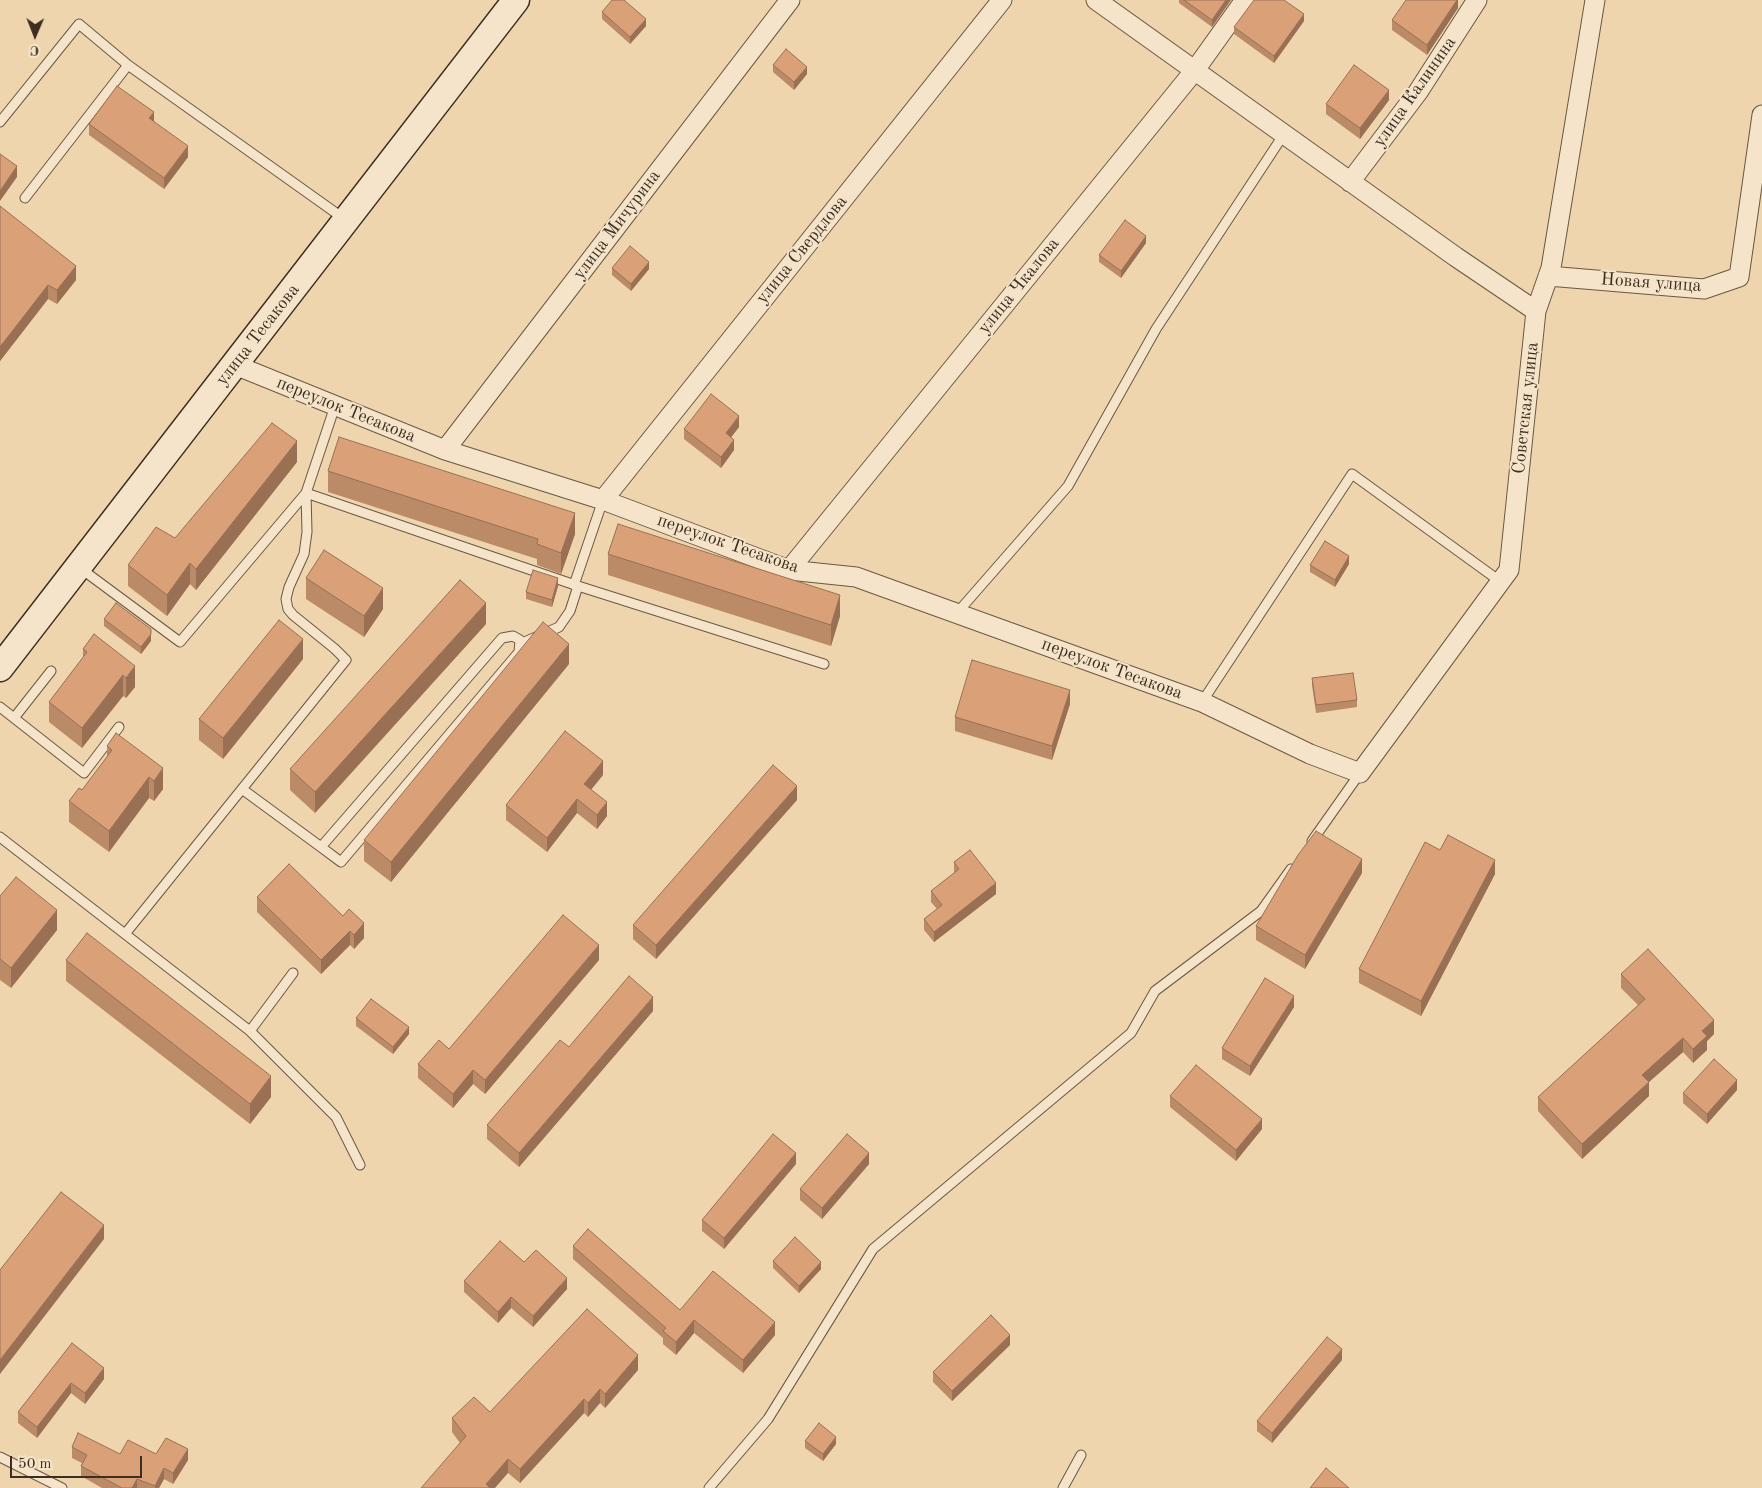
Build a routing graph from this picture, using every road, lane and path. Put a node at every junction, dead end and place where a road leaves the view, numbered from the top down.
1 (516, 0) edge
2 (790, 0) edge
3 (1002, 0) edge
4 (1096, 0) edge
5 (1245, 0) edge
6 (1477, 0) edge
7 (1595, 0) edge
8 (128, 65) junction
9 (1195, 70) junction
10 (1762, 115) edge
11 (0, 122) edge
12 (1284, 134) junction
13 (1350, 182) junction
14 (25, 198) dead end
15 (346, 220) junction
16 (1548, 276) junction
17 (1536, 311) junction
18 (235, 366) junction
19 (335, 406) junction
20 (445, 450) junction
21 (306, 493) junction
22 (603, 500) junction
23 (79, 567) junction
24 (789, 570) junction
25 (1501, 582) junction
26 (576, 586) junction
27 (957, 613) junction
28 (520, 644) junction
29 (824, 664) dead end
30 (0, 668) edge
31 (51, 671) dead end
32 (1202, 702) junction
33 (0, 707) edge
34 (14, 718) junction
35 (119, 727) dead end
36 (1360, 773) junction
37 (242, 789) junction
38 (0, 837) edge
39 (1308, 846) edge
40 (321, 847) junction
41 (1296, 862) edge
42 (125, 934) junction
43 (293, 973) dead end
44 (250, 1031) junction
45 (360, 1166) dead end
46 (1081, 1455) dead end
47 (0, 1457) edge
48 (62, 1488) edge
49 (709, 1488) edge
50 (1063, 1488) edge

1 - 15 main road, улица Тесакова
2 - 20 street, улица Мичурина
3 - 22 street, улица Свердлова
4 - 9 street
5 - 9 street, улица Чкалова
6 - 13 street, улица Калинина
7 - 16 street, Советская улица
8 - 11 lane
8 - 14 lane
8 - 15 lane
9 - 12 street
9 - 24 street, улица Чкалова
10 - 16 street, Новая улица
12 - 13 street
12 - 27 lane
13 - 17 street
15 - 18 main road, улица Тесакова
16 - 17 street, Советская улица
17 - 25 street, Советская улица
18 - 19 street, переулок Тесакова
18 - 23 main road, улица Тесакова
19 - 20 street, переулок Тесакова
19 - 21 lane
20 - 22 street, переулок Тесакова
21 - 23 lane
21 - 26 lane
21 - 37 lane
22 - 24 street, переулок Тесакова
22 - 26 lane
23 - 30 main road, улица Тесакова
24 - 27 street, переулок Тесакова
25 - 32 lane
25 - 36 street, Советская улица
26 - 28 lane
26 - 29 lane
27 - 32 street, переулок Тесакова
28 - 40 lane
28 - 40 lane
31 - 34 lane
32 - 36 street, переулок Тесакова
33 - 34 lane
34 - 35 lane
36 - 39 lane
37 - 40 lane
37 - 42 lane
38 - 42 lane
41 - 49 lane
42 - 44 lane
43 - 44 lane
44 - 45 lane
46 - 50 lane
47 - 48 lane

